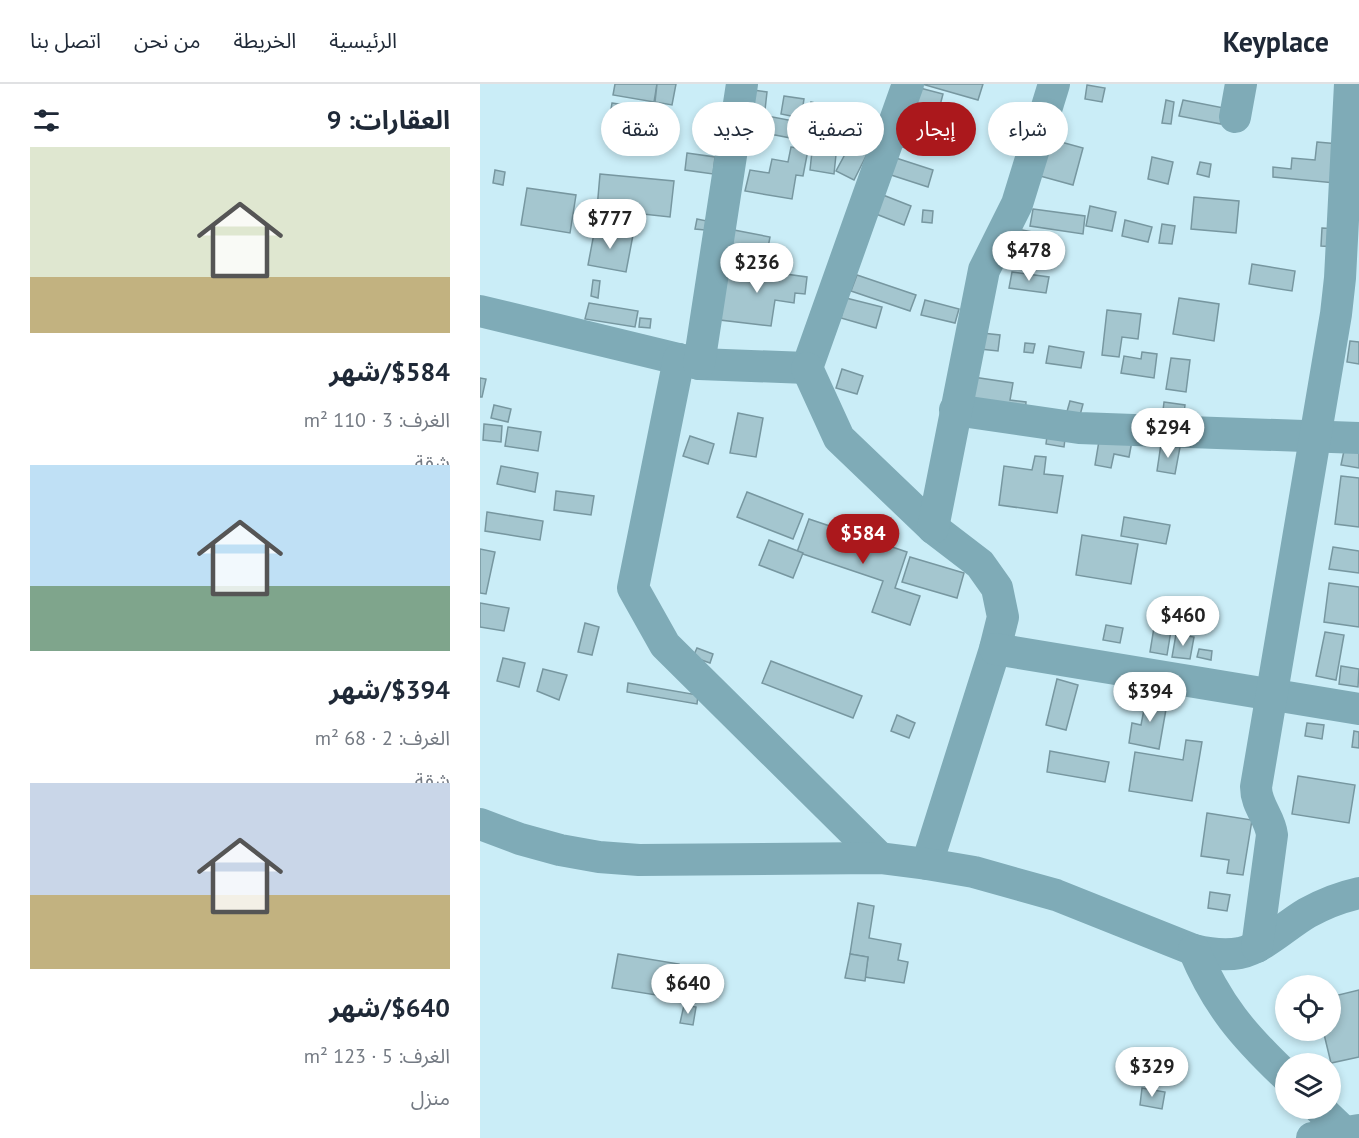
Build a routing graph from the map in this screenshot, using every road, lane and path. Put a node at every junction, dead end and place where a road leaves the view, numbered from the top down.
1 (742, 84) edge
2 (908, 84) edge
3 (1054, 84) edge
4 (1240, 84) edge
5 (1350, 84) edge
6 (1235, 117) dead end
7 (480, 311) edge
8 (689, 362) junction
9 (807, 368) junction
10 (956, 410) junction
11 (1317, 438) junction
12 (1359, 438) edge
13 (933, 528) junction
14 (995, 649) junction
15 (1272, 694) junction
16 (1359, 709) edge
17 (480, 824) edge
18 (880, 858) junction
19 (927, 864) junction
20 (1359, 893) edge
21 (1257, 947) junction
22 (1194, 950) junction
23 (1275, 1065) edge
24 (1335, 1119) edge
25 (1352, 1131) edge
26 (1312, 1138) edge

1 - 8 street
2 - 9 street
3 - 10 street
4 - 6 street
5 - 11 street
7 - 8 street
8 - 9 street
8 - 18 street
9 - 13 street
10 - 11 street
10 - 13 street
11 - 12 street
11 - 15 street
13 - 14 street
14 - 15 street
14 - 19 street
15 - 16 street
15 - 21 street
17 - 18 street
18 - 19 street
19 - 22 street
20 - 21 street
21 - 22 street
22 - 23 street
24 - 25 street
25 - 26 street

